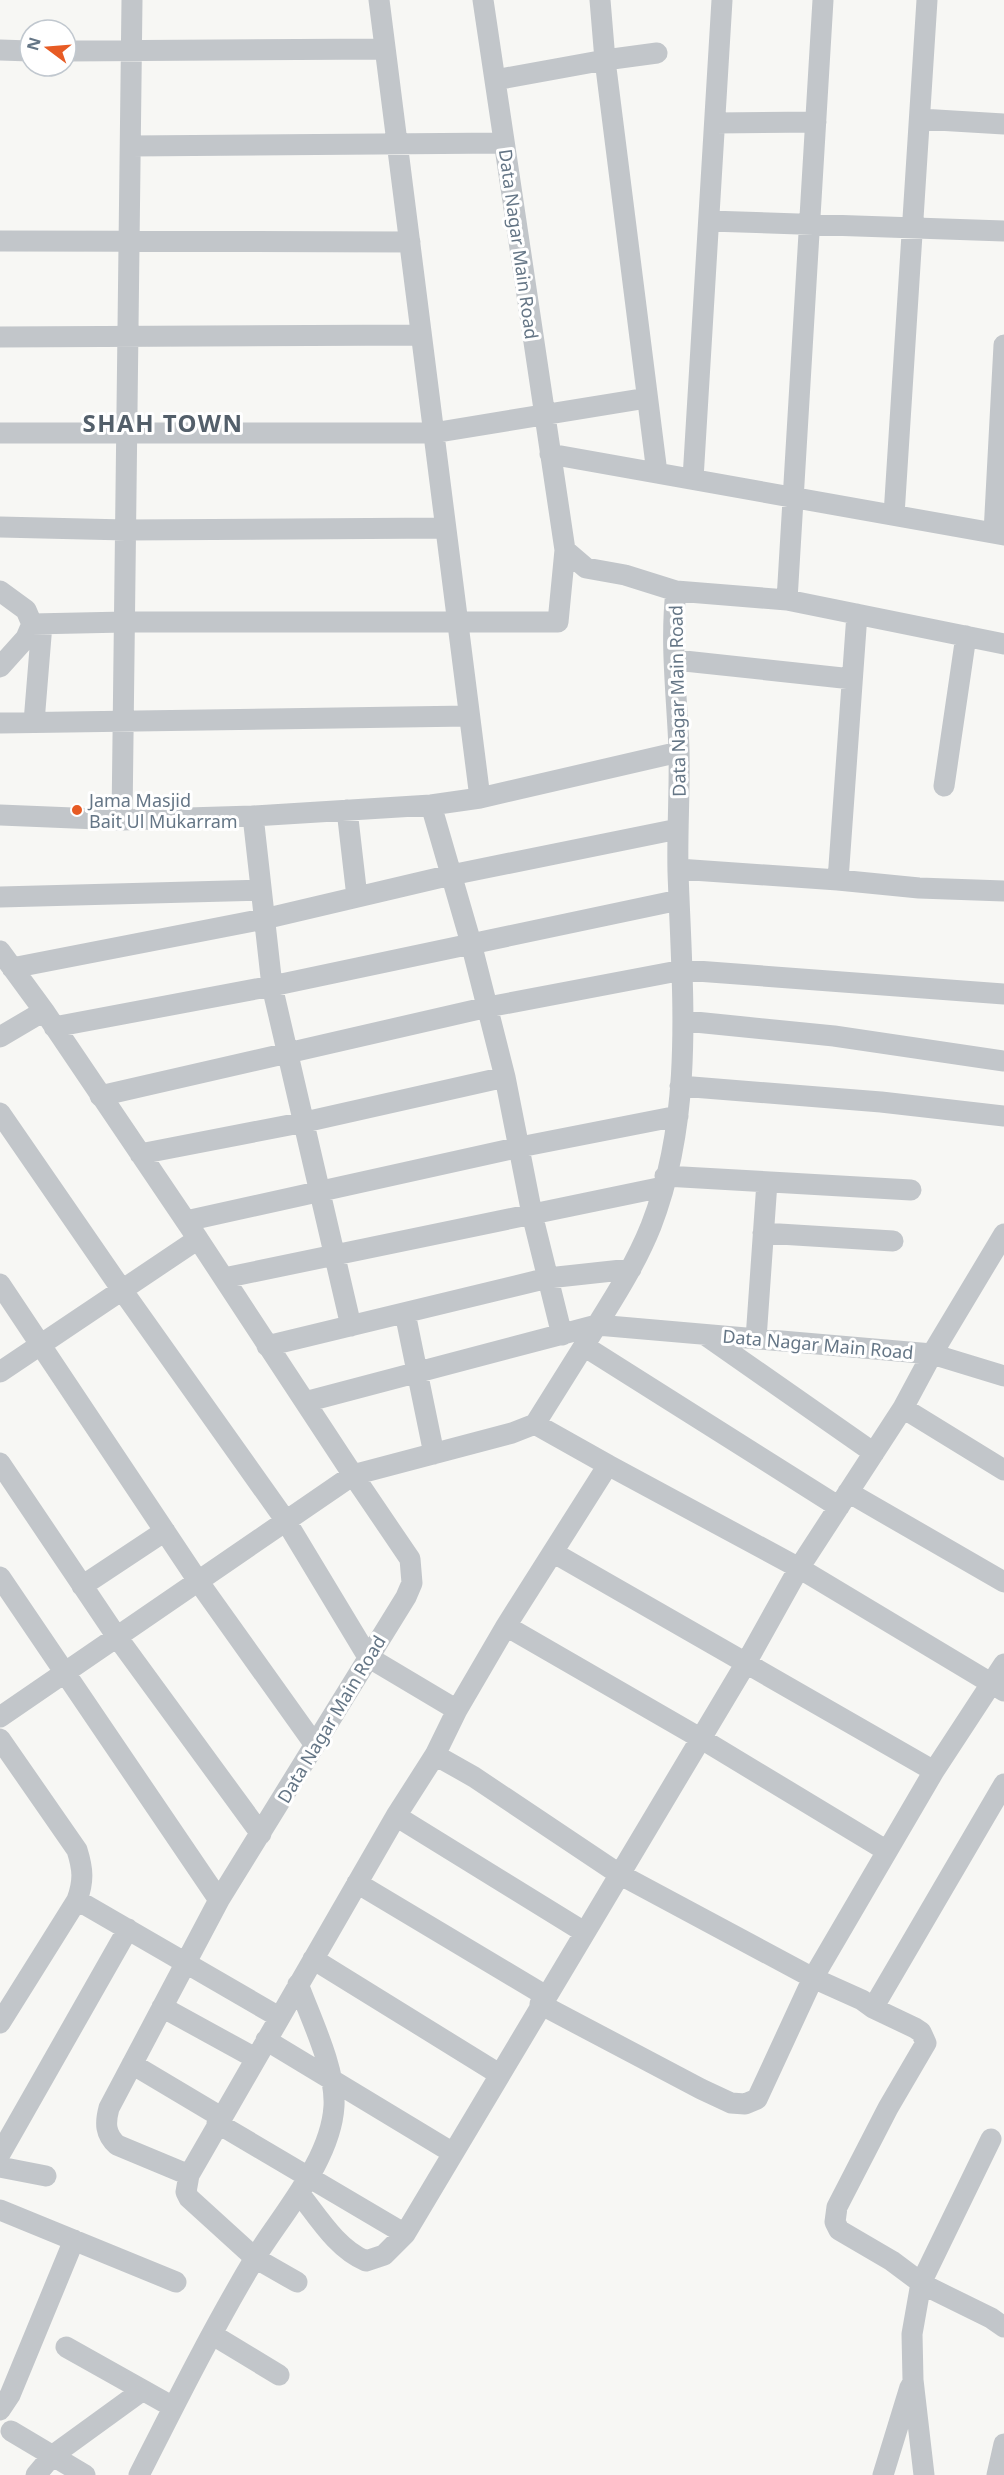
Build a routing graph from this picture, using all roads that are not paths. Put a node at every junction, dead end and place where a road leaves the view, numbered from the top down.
1 (132, 0) edge
2 (379, 0) edge
3 (483, 0) edge
4 (600, 0) edge
5 (722, 0) edge
6 (823, 0) edge
7 (927, 0) edge
8 (386, 49) junction
9 (0, 50) edge
10 (18, 51) edge
11 (78, 51) edge
12 (132, 52) junction
13 (657, 53) dead end
14 (605, 60) junction
15 (495, 81) junction
16 (920, 119) junction
17 (816, 122) junction
18 (715, 123) junction
19 (1004, 124) edge
20 (504, 142) junction
21 (397, 144) junction
22 (131, 146) junction
23 (709, 221) junction
24 (810, 224) junction
25 (913, 228) junction
26 (1004, 231) edge
27 (0, 241) edge
28 (130, 242) junction
29 (410, 242) junction
30 (421, 335) junction
31 (0, 337) edge
32 (129, 338) junction
33 (1004, 345) edge
34 (647, 398) junction
35 (544, 414) junction
36 (127, 431) junction
37 (0, 432) edge
38 (434, 433) junction
39 (550, 454) junction
40 (657, 472) junction
41 (693, 479) junction
42 (794, 496) junction
43 (894, 515) junction
44 (0, 527) edge
45 (445, 528) junction
46 (126, 530) junction
47 (999, 534) edge
48 (564, 550) junction
49 (0, 591) edge
50 (676, 591) junction
51 (787, 600) junction
52 (857, 614) junction
53 (457, 621) junction
54 (125, 622) junction
55 (37, 624) junction
56 (966, 636) junction
57 (1004, 644) edge
58 (675, 660) junction
59 (0, 667) edge
60 (852, 680) junction
61 (469, 716) junction
62 (123, 720) junction
63 (34, 722) junction
64 (0, 723) edge
65 (679, 752) junction
66 (944, 786) dead end
67 (480, 798) junction
68 (431, 805) junction
69 (347, 810) junction
70 (0, 815) edge
71 (253, 816) junction
72 (122, 820) junction
73 (678, 829) junction
74 (678, 869) junction
75 (451, 875) junction
76 (838, 880) junction
77 (261, 890) junction
78 (1004, 891) edge
79 (0, 897) edge
80 (357, 897) junction
81 (679, 900) junction
82 (264, 920) junction
83 (471, 943) junction
84 (6, 959) edge
85 (682, 970) junction
86 (272, 986) junction
87 (1004, 994) edge
88 (488, 1007) junction
89 (49, 1019) junction
90 (685, 1021) junction
91 (0, 1037) edge
92 (289, 1054) junction
93 (1004, 1061) edge
94 (505, 1077) junction
95 (680, 1086) junction
96 (100, 1096) junction
97 (0, 1113) edge
98 (678, 1116) junction
99 (1004, 1116) edge
100 (305, 1122) junction
101 (520, 1147) junction
102 (140, 1154) junction
103 (664, 1182) junction
104 (767, 1182) junction
105 (912, 1190) dead end
106 (321, 1191) junction
107 (532, 1214) junction
108 (186, 1221) junction
109 (764, 1233) junction
110 (1004, 1234) edge
111 (198, 1239) junction
112 (893, 1240) dead end
113 (334, 1255) junction
114 (631, 1269) junction
115 (224, 1278) junction
116 (548, 1278) junction
117 (0, 1284) edge
118 (122, 1290) junction
119 (405, 1313) junction
120 (597, 1325) junction
121 (351, 1326) junction
122 (562, 1335) junction
123 (705, 1335) junction
124 (756, 1339) junction
125 (41, 1344) junction
126 (267, 1346) junction
127 (584, 1346) junction
128 (932, 1354) junction
129 (0, 1372) edge
130 (417, 1373) junction
131 (1004, 1376) edge
132 (305, 1402) junction
133 (903, 1408) junction
134 (535, 1424) junction
135 (874, 1453) junction
136 (434, 1454) junction
137 (0, 1463) edge
138 (608, 1465) junction
139 (1004, 1470) edge
140 (353, 1475) junction
141 (843, 1500) junction
142 (286, 1521) junction
143 (165, 1531) junction
144 (554, 1552) junction
145 (799, 1569) junction
146 (0, 1577) edge
147 (198, 1581) junction
148 (1004, 1582) edge
149 (82, 1586) junction
150 (506, 1626) junction
151 (117, 1637) junction
152 (368, 1657) junction
153 (746, 1663) junction
154 (1004, 1664) edge
155 (63, 1673) junction
156 (998, 1688) edge
157 (457, 1710) junction
158 (0, 1717) edge
159 (0, 1738) edge
160 (700, 1738) junction
161 (315, 1745) junction
162 (435, 1755) junction
163 (934, 1771) junction
164 (1004, 1784) edge
165 (396, 1816) junction
166 (261, 1834) junction
167 (887, 1851) junction
168 (619, 1874) junction
169 (357, 1883) junction
170 (76, 1900) junction
171 (219, 1900) junction
172 (128, 1929) junction
173 (584, 1932) junction
174 (313, 1959) junction
175 (185, 1962) junction
176 (813, 1978) junction
177 (298, 1984) junction
178 (543, 2000) junction
179 (162, 2007) junction
180 (873, 2008) junction
181 (279, 2017) junction
182 (0, 2023) edge
183 (260, 2049) junction
184 (132, 2064) junction
185 (499, 2074) junction
186 (333, 2080) junction
187 (219, 2120) junction
188 (991, 2139) dead end
189 (453, 2153) junction
190 (0, 2154) edge
191 (0, 2167) edge
192 (189, 2175) junction
193 (46, 2176) dead end
194 (304, 2185) junction
195 (0, 2210) edge
196 (405, 2234) junction
197 (74, 2240) junction
198 (255, 2258) junction
199 (176, 2282) dead end
200 (297, 2282) dead end
201 (921, 2283) junction
202 (1004, 2327) edge
203 (213, 2335) junction
204 (66, 2347) dead end
205 (279, 2375) dead end
206 (913, 2380) junction
207 (143, 2390) junction
208 (173, 2407) junction
209 (0, 2410) edge
210 (11, 2431) dead end
211 (1004, 2444) edge
212 (52, 2456) junction
213 (36, 2475) edge
214 (86, 2475) edge
215 (139, 2475) edge
216 (883, 2475) edge
217 (924, 2475) edge
218 (997, 2475) edge

1 - 12 street
2 - 8 street
3 - 15 street, Data Nagar Main Road
4 - 14 street
5 - 18 street
6 - 17 street
7 - 16 street
8 - 12 street
8 - 21 street
9 - 10 street
11 - 12 street
12 - 22 street
13 - 14 street
14 - 15 street
14 - 34 street
15 - 20 street, Data Nagar Main Road
16 - 19 street
16 - 25 street
17 - 18 street
17 - 24 street
18 - 23 street
20 - 21 street
20 - 35 street, Data Nagar Main Road
21 - 22 street
21 - 29 street
22 - 28 street
23 - 24 street
23 - 41 street
24 - 25 street
24 - 42 street
25 - 26 street
25 - 43 street
27 - 28 street
28 - 29 street
28 - 32 street
29 - 30 street
30 - 32 street
30 - 38 street
31 - 32 street
32 - 36 street
33 - 47 street
34 - 35 street
34 - 40 street
35 - 38 street
35 - 39 street, Data Nagar Main Road
36 - 37 street
36 - 38 street
36 - 46 street
38 - 45 street
39 - 40 street
39 - 48 street, Data Nagar Main Road
40 - 41 street
41 - 42 street
42 - 43 street
42 - 51 street
43 - 47 street
44 - 46 street
45 - 46 street
45 - 53 street
46 - 54 street
48 - 50 street, Data Nagar Main Road
48 - 53 street
49 - 55 street
50 - 51 street
50 - 58 street, Data Nagar Main Road
51 - 52 street
52 - 56 street
52 - 60 street
53 - 54 street
53 - 61 street
54 - 55 street
54 - 62 street
55 - 59 street
55 - 63 street
56 - 57 street
56 - 66 street
58 - 60 street
58 - 65 street, Data Nagar Main Road
60 - 76 street
61 - 62 street
61 - 67 street
62 - 63 street
62 - 72 street
63 - 64 street
65 - 67 street
65 - 73 street, Data Nagar Main Road
67 - 68 street
68 - 69 street
68 - 75 street
69 - 71 street
69 - 80 street
70 - 72 street
71 - 72 street
71 - 77 street
73 - 74 street, Data Nagar Main Road
73 - 75 street
74 - 76 street
74 - 81 street, Data Nagar Main Road
75 - 80 street
75 - 83 street
76 - 78 street
77 - 79 street
77 - 82 street
80 - 82 street
81 - 83 street
81 - 85 street, Data Nagar Main Road
82 - 84 street
82 - 86 street
83 - 86 street
83 - 88 street
84 - 89 street, Data Nagar Main Road
85 - 87 street
85 - 88 street
85 - 90 street, Data Nagar Main Road
86 - 89 street
86 - 92 street
88 - 92 street
88 - 94 street
89 - 91 street
89 - 96 street, Data Nagar Main Road
90 - 93 street
90 - 95 street, Data Nagar Main Road
92 - 96 street
92 - 100 street
94 - 100 street
94 - 101 street
95 - 98 street, Data Nagar Main Road
95 - 99 street
96 - 102 street, Data Nagar Main Road
97 - 118 street
98 - 101 street
98 - 103 street, Data Nagar Main Road
100 - 102 street
100 - 106 street
101 - 106 street
101 - 107 street
102 - 108 street, Data Nagar Main Road
103 - 104 street
103 - 107 street
103 - 114 street, Data Nagar Main Road
104 - 105 street
104 - 109 street
106 - 108 street
106 - 113 street
107 - 113 street
107 - 116 street
108 - 111 street, Data Nagar Main Road
109 - 112 street
109 - 124 street
110 - 128 street
111 - 115 street, Data Nagar Main Road
111 - 118 street
113 - 115 street
113 - 121 street
114 - 116 street
114 - 120 street, Data Nagar Main Road
115 - 126 street, Data Nagar Main Road
116 - 119 street
116 - 122 street
117 - 125 street
118 - 125 street
118 - 142 street
119 - 121 street
119 - 130 street
120 - 122 street, Data Nagar Main Road
120 - 123 street, Data Nagar Main Road
120 - 127 street, Data Nagar Main Road
121 - 126 street
122 - 130 street, Data Nagar Main Road
123 - 124 street, Data Nagar Main Road
123 - 135 street
124 - 128 street, Data Nagar Main Road
125 - 129 street
125 - 143 street
126 - 132 street, Data Nagar Main Road
127 - 134 street, Data Nagar Main Road
127 - 141 street
128 - 131 street
128 - 133 street, Data Nagar Main Road
130 - 132 street, Data Nagar Main Road
130 - 136 street
132 - 140 street, Data Nagar Main Road
133 - 135 street, Data Nagar Main Road
133 - 139 street
134 - 136 street
134 - 138 street
135 - 141 street, Data Nagar Main Road
136 - 140 street
137 - 149 street
138 - 144 street
138 - 145 street
140 - 142 street
140 - 152 street, Data Nagar Main Road
141 - 145 street, Data Nagar Main Road
141 - 148 street
142 - 147 street
142 - 152 street
143 - 147 street
143 - 149 street
144 - 150 street
144 - 153 street
145 - 153 street, Data Nagar Main Road
145 - 156 street
146 - 155 street
147 - 151 street
147 - 161 street
149 - 151 street
150 - 157 street
150 - 160 street
151 - 155 street
151 - 166 street
152 - 157 street
152 - 161 street, Data Nagar Main Road
153 - 160 street, Data Nagar Main Road
153 - 163 street
154 - 156 street
155 - 158 street
155 - 171 street
156 - 163 street
157 - 162 street
159 - 170 street
160 - 167 street
160 - 168 street, Data Nagar Main Road
161 - 166 street, Data Nagar Main Road
162 - 165 street
162 - 168 street
163 - 167 street
164 - 180 street
165 - 169 street
165 - 173 street
166 - 171 street, Data Nagar Main Road
167 - 176 street
168 - 173 street, Data Nagar Main Road
168 - 176 street
169 - 174 street
169 - 178 street
170 - 172 street
170 - 182 street
171 - 175 street, Data Nagar Main Road
172 - 175 street
172 - 190 street
173 - 178 street, Data Nagar Main Road
174 - 177 street
174 - 185 street
175 - 179 street, Data Nagar Main Road
175 - 181 street
176 - 178 street
176 - 180 street
177 - 181 street
177 - 186 street
178 - 185 street, Data Nagar Main Road
179 - 183 street
179 - 184 street, Data Nagar Main Road
180 - 201 street
181 - 183 street
183 - 186 street
183 - 187 street
184 - 187 street
184 - 192 street, Data Nagar Main Road
185 - 189 street, Data Nagar Main Road
186 - 189 street
186 - 194 street
187 - 192 street
187 - 194 street
188 - 201 street
189 - 196 street, Data Nagar Main Road
191 - 193 street
192 - 198 street
194 - 196 street
194 - 196 street, Data Nagar Main Road
194 - 198 street
195 - 197 street
197 - 199 street
197 - 209 street
198 - 200 street
198 - 203 street
201 - 202 street
201 - 206 street
203 - 205 street
203 - 208 street
204 - 207 street
206 - 216 street
206 - 217 street
207 - 208 street
207 - 212 street
208 - 215 street
210 - 212 street
211 - 218 street
212 - 213 street
212 - 214 street

